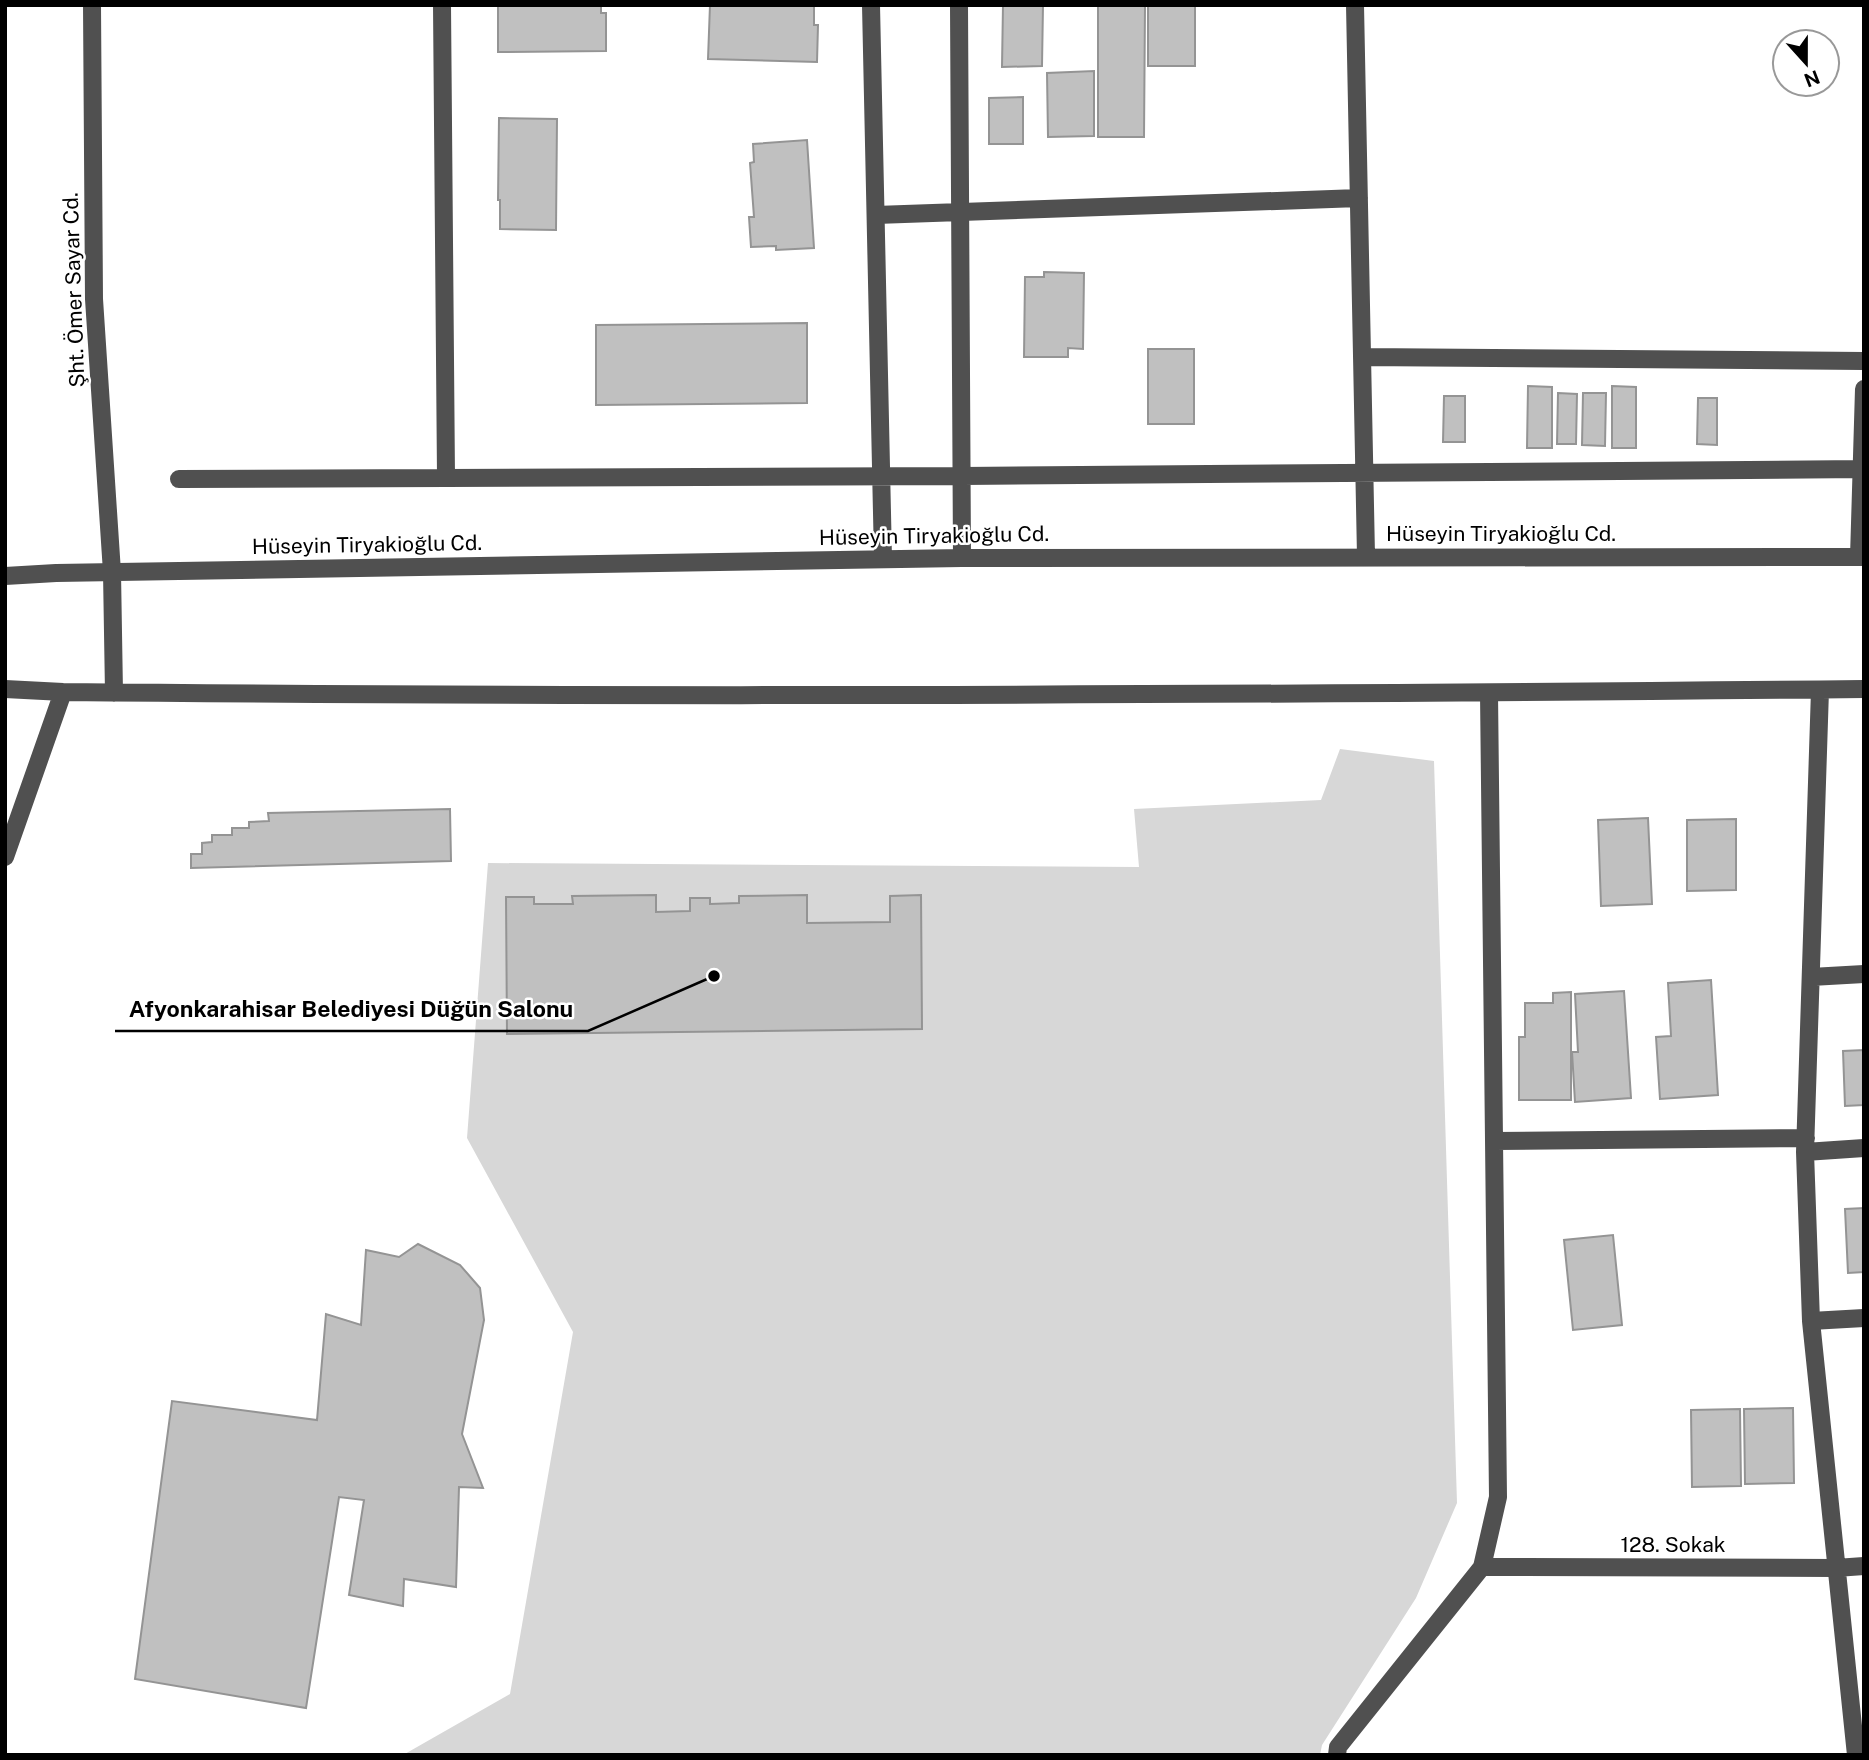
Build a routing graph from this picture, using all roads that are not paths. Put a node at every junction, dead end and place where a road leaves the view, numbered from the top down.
1 (92, 5) edge
2 (442, 5) edge
3 (872, 5) edge
4 (959, 5) edge
5 (1355, 5) edge
6 (1359, 198) junction
7 (961, 212) junction
8 (876, 215) junction
9 (1362, 357) junction
10 (1864, 362) edge
11 (1864, 389) edge
12 (1863, 469) edge
13 (1364, 473) junction
14 (963, 476) junction
15 (446, 477) junction
16 (881, 477) junction
17 (179, 479) dead end
18 (1366, 556) junction
19 (1861, 557) edge
20 (962, 558) junction
21 (883, 559) junction
22 (112, 572) junction
23 (5, 576) edge
24 (1864, 689) edge
25 (5, 690) edge
26 (1820, 690) junction
27 (63, 692) junction
28 (114, 693) junction
29 (1489, 693) junction
30 (5, 857) edge
31 (1864, 974) edge
32 (1811, 977) junction
33 (1495, 1140) junction
34 (1806, 1145) junction
35 (1864, 1148) edge
36 (1864, 1318) edge
37 (1811, 1321) junction
38 (1864, 1566) edge
39 (1482, 1567) junction
40 (1836, 1568) junction
41 (1859, 1752) edge
42 (1337, 1755) edge

1 - 22 street, Şht. Ömer Sayar Cd.
2 - 15 street
3 - 8 street
4 - 7 street
5 - 6 street
6 - 7 street
6 - 9 street
7 - 8 street
7 - 14 street
8 - 16 street
9 - 10 street
9 - 13 street
11 - 12 street
12 - 13 street
12 - 19 street
13 - 14 street
13 - 18 street
14 - 16 street
14 - 20 street
15 - 16 street
15 - 17 street
16 - 21 street
18 - 19 street, Hüseyin Tiryakioğlu Cd.
18 - 20 street, Hüseyin Tiryakioğlu Cd.
20 - 21 street, Hüseyin Tiryakioğlu Cd.
21 - 22 street, Hüseyin Tiryakioğlu Cd.
22 - 23 street, Hüseyin Tiryakioğlu Cd.
22 - 28 street, Şht. Ömer Sayar Cd.
24 - 26 street
25 - 27 street
26 - 29 street
26 - 32 street
27 - 28 street
27 - 30 street
28 - 29 street
29 - 33 street
31 - 32 street
32 - 34 street
33 - 34 street
33 - 39 street
34 - 35 street
34 - 37 street
36 - 37 street
37 - 40 street
38 - 40 street, 128. Sokak
39 - 40 street, 128. Sokak
39 - 42 street
40 - 41 street

